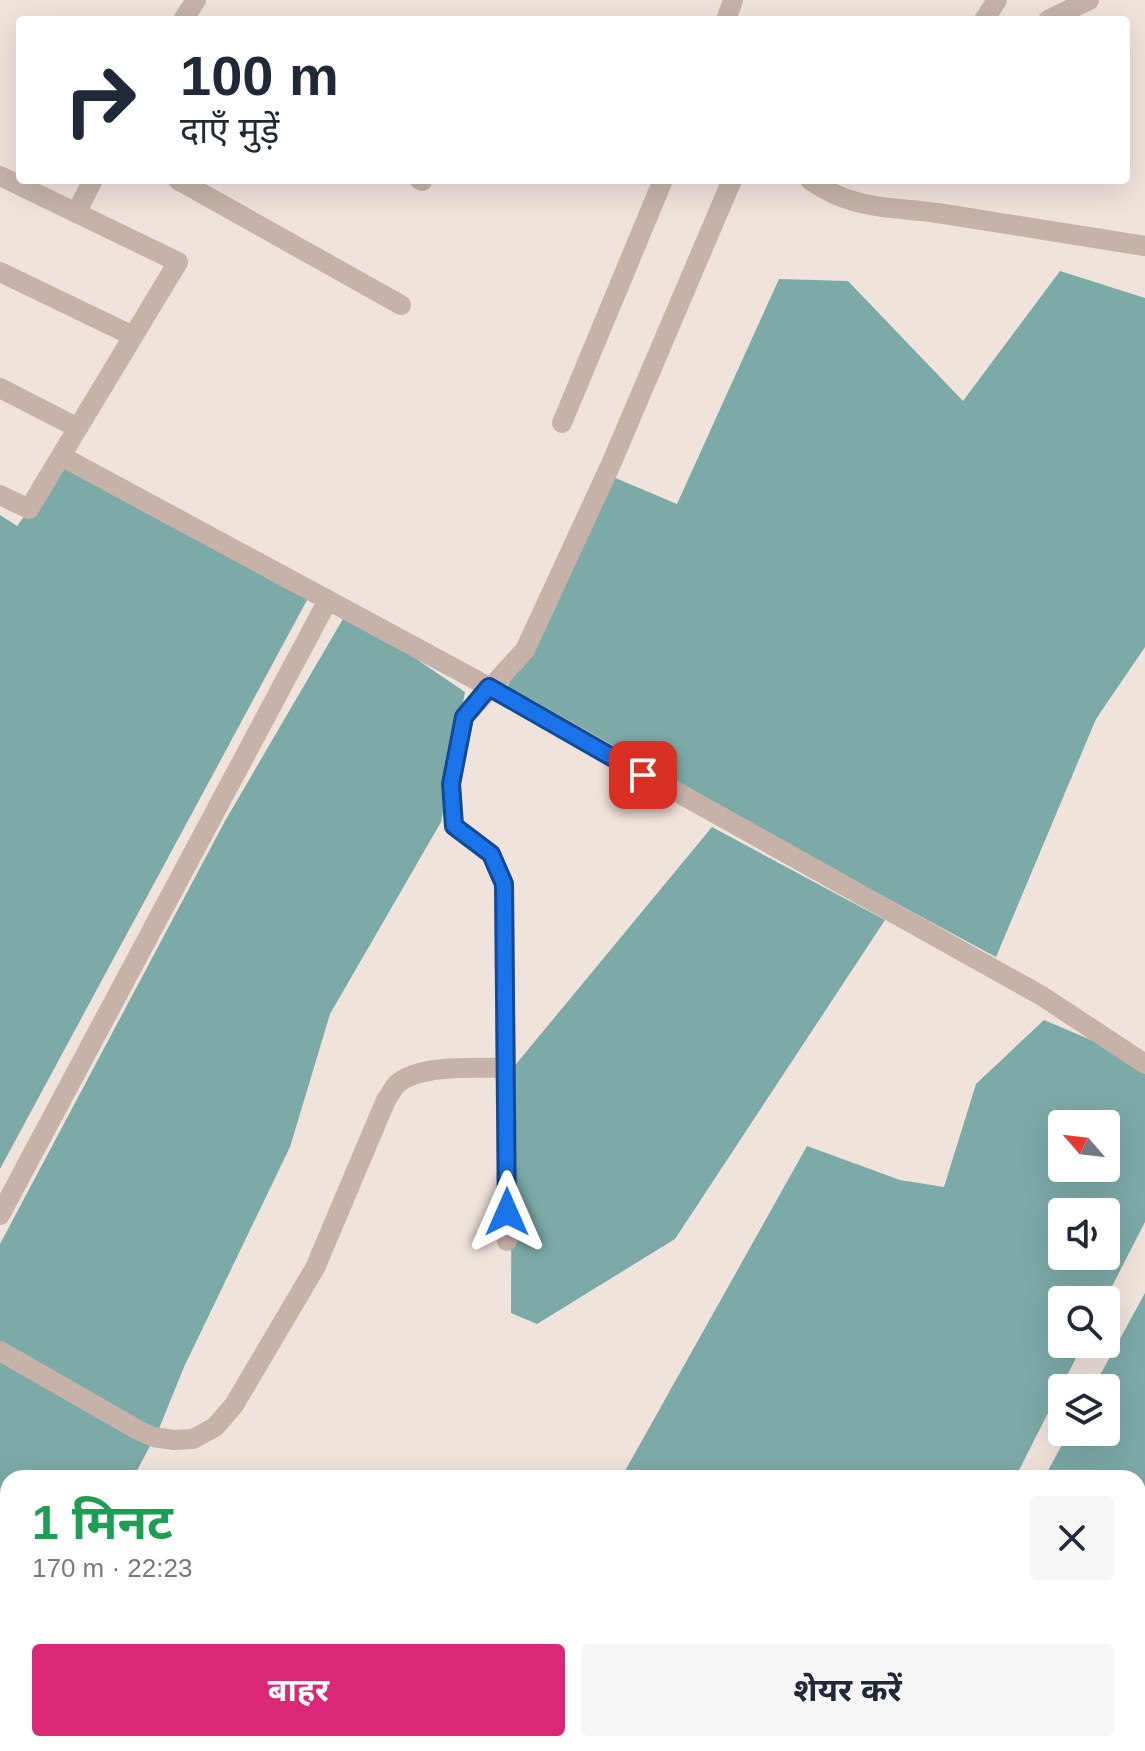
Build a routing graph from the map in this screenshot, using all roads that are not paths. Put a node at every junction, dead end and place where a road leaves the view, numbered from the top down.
1 (1089, 0) edge
2 (1056, 16) edge
3 (16, 184) edge
4 (91, 184) edge
5 (185, 184) edge
6 (661, 184) edge
7 (730, 184) edge
8 (816, 184) edge
9 (76, 213) junction
10 (1145, 246) edge
11 (0, 272) edge
12 (401, 305) dead end
13 (133, 336) junction
14 (0, 388) edge
15 (562, 423) dead end
16 (78, 428) junction
17 (61, 456) junction
18 (0, 495) edge
19 (328, 600) junction
20 (489, 687) junction
21 (1145, 1064) edge
22 (506, 1068) junction
23 (0, 1215) edge
24 (507, 1241) dead end
25 (0, 1351) edge

1 - 2 street
3 - 9 street
4 - 9 street
5 - 12 street
6 - 15 street
7 - 20 street
8 - 10 street
9 - 13 street
11 - 13 street
13 - 16 street
14 - 16 street
16 - 17 street
17 - 18 street
17 - 19 street
19 - 20 street
19 - 23 street
20 - 21 street
20 - 22 street
22 - 24 street
22 - 25 street

